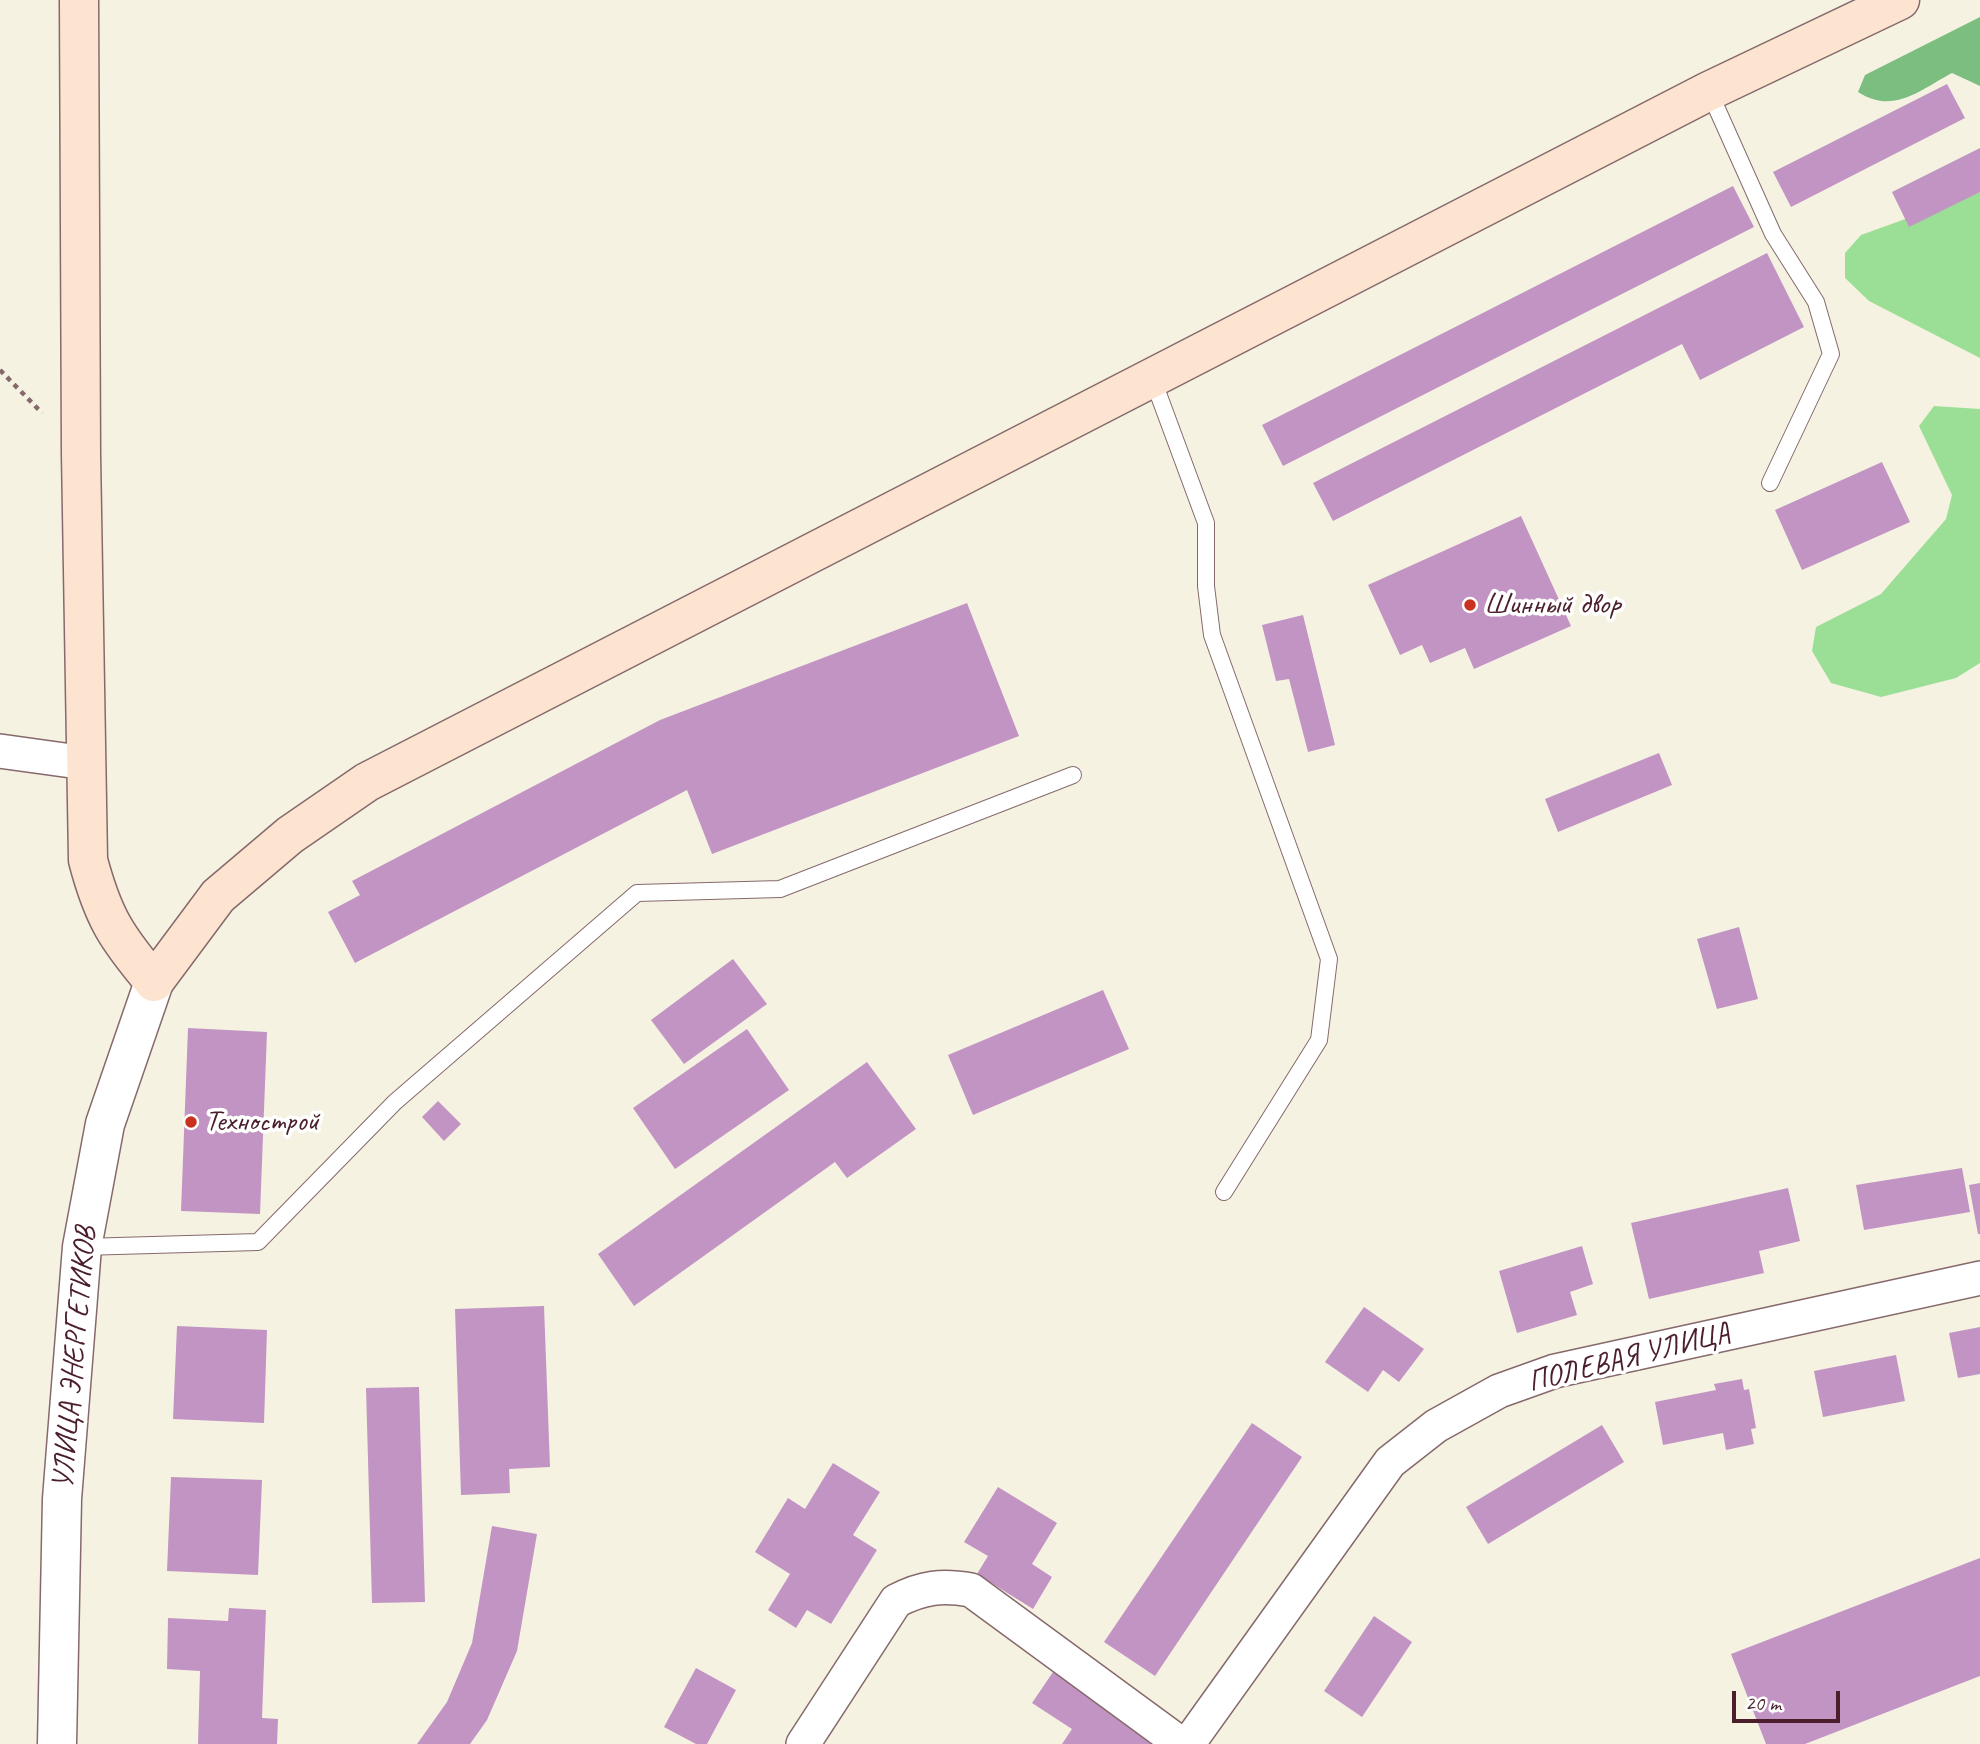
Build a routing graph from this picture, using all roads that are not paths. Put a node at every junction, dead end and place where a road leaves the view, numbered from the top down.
1 (79, 0) edge
2 (1900, 0) edge
3 (1709, 91) junction
4 (1152, 377) junction
5 (1770, 483) dead end
6 (0, 751) edge
7 (86, 763) junction
8 (1073, 775) dead end
9 (154, 982) junction
10 (1224, 1192) dead end
11 (82, 1247) junction
12 (1980, 1278) edge
13 (57, 1744) edge
14 (803, 1744) edge
15 (1181, 1744) edge
16 (1188, 1744) edge

1 - 7 main road
2 - 3 main road
3 - 4 main road
3 - 5 lane
4 - 9 main road
4 - 10 lane
6 - 7 street
7 - 9 main road
8 - 11 lane
9 - 11 street, УЛИЦА ЭНЕРГЕТИКОВ
11 - 13 street, УЛИЦА ЭНЕРГЕТИКОВ
12 - 16 street, ПОЛЕВАЯ УЛИЦА
14 - 15 street

